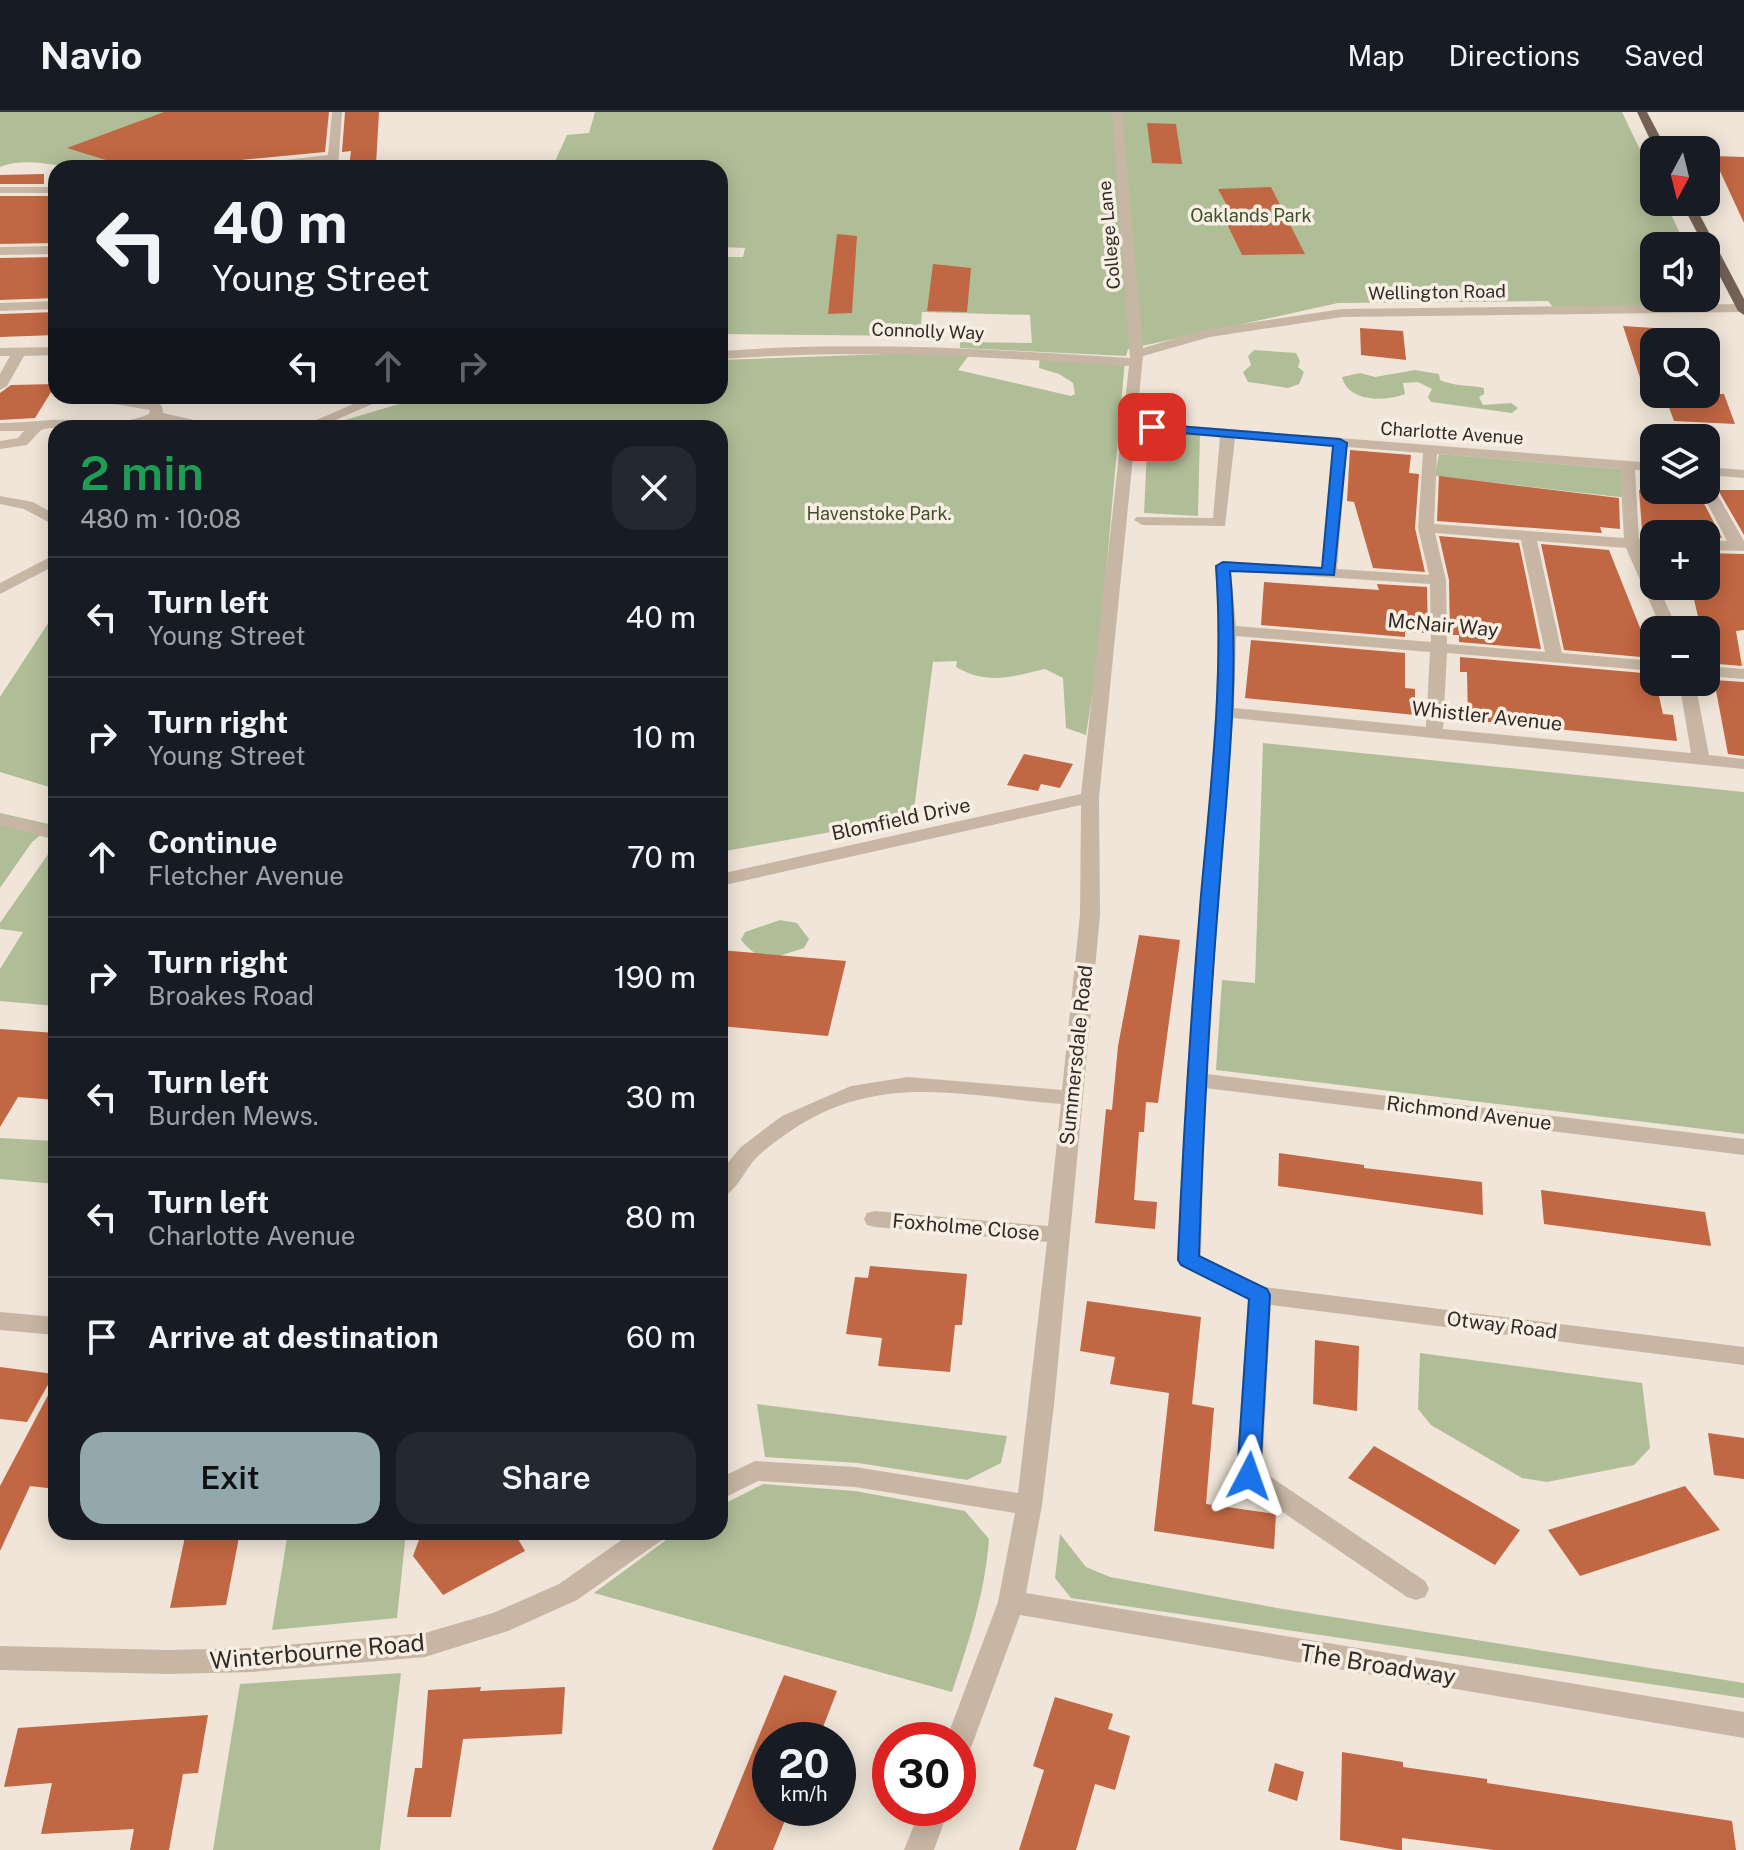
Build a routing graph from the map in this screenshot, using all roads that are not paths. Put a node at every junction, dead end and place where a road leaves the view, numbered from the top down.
1 (337, 112) edge
2 (1117, 112) edge
3 (1642, 112) edge
4 (1654, 136) edge
5 (333, 160) edge
6 (0, 190) edge
7 (48, 190) edge
8 (1694, 216) edge
9 (48, 250) edge
10 (0, 251) edge
11 (48, 305) edge
12 (0, 307) edge
13 (1744, 310) edge
14 (48, 351) edge
15 (0, 352) edge
16 (19, 352) junction
17 (728, 354) edge
18 (1135, 358) junction
19 (0, 386) edge
20 (152, 404) edge
21 (364, 404) edge
22 (155, 416) junction
23 (146, 420) edge
24 (174, 420) edge
25 (325, 420) edge
26 (48, 426) edge
27 (0, 427) edge
28 (36, 427) junction
29 (1152, 427) dead end
30 (1228, 432) junction
31 (1340, 443) junction
32 (0, 445) edge
33 (1430, 449) junction
34 (1627, 465) junction
35 (1640, 466) edge
36 (1720, 472) edge
37 (1744, 474) edge
38 (0, 500) edge
39 (1716, 504) edge
40 (48, 516) edge
41 (1142, 520) dead end
42 (1426, 528) junction
43 (1528, 535) junction
44 (1632, 544) junction
45 (1640, 544) edge
46 (1720, 545) edge
47 (1741, 546) edge
48 (48, 563) edge
49 (1329, 572) junction
50 (1438, 580) junction
51 (0, 589) edge
52 (1664, 616) edge
53 (1228, 630) junction
54 (1439, 646) junction
55 (1555, 658) junction
56 (1640, 665) edge
57 (1720, 672) edge
58 (1744, 674) edge
59 (1690, 696) edge
60 (1225, 712) junction
61 (1434, 732) junction
62 (1701, 760) junction
63 (1744, 764) edge
64 (1090, 798) junction
65 (0, 819) edge
66 (48, 832) edge
67 (728, 878) edge
68 (1195, 1080) junction
69 (1071, 1098) junction
70 (1744, 1147) edge
71 (728, 1180) edge
72 (875, 1219) dead end
73 (1057, 1235) junction
74 (1260, 1295) junction
75 (0, 1321) edge
76 (48, 1325) edge
77 (1744, 1356) edge
78 (728, 1486) edge
79 (1029, 1505) junction
80 (642, 1540) edge
81 (1416, 1589) dead end
82 (1011, 1602) junction
83 (0, 1658) edge
84 (967, 1722) edge
85 (1744, 1725) edge
86 (928, 1826) edge
87 (919, 1850) edge

1 - 5 street
2 - 18 street, College Lane
3 - 4 main road
6 - 7 street
8 - 13 main road
9 - 10 street
11 - 12 street
13 - 18 street, Wellington Road
14 - 16 street
15 - 16 street
16 - 19 street
17 - 18 street, Connolly Way
18 - 64 street, Summersdale Road
20 - 22 street
21 - 25 street
22 - 23 street
22 - 24 street
26 - 28 street
27 - 28 street
28 - 32 street
29 - 30 street, Charlotte Avenue
30 - 31 street, Charlotte Avenue
30 - 41 street
31 - 33 street, Charlotte Avenue
31 - 49 street
33 - 34 street, Charlotte Avenue
33 - 42 street
34 - 35 street, Charlotte Avenue
34 - 44 street
36 - 37 street
38 - 40 street
39 - 47 street
42 - 43 street
42 - 50 street
43 - 44 street
43 - 55 street
44 - 45 street
44 - 52 street
46 - 47 street
48 - 51 street
49 - 50 street
49 - 53 street
50 - 54 street
53 - 54 street, McNair Way
53 - 60 street
54 - 55 street, McNair Way
54 - 61 street
55 - 56 street, McNair Way
57 - 58 street
59 - 62 street
60 - 61 street, Whistler Avenue
60 - 68 street
61 - 62 street, Whistler Avenue
62 - 63 street, Whistler Avenue
64 - 67 street, Blomfield Drive
64 - 69 street, Summersdale Road
65 - 66 street
68 - 70 street, Richmond Avenue
68 - 74 street, Otway Road
69 - 71 street
69 - 73 street, Summersdale Road
72 - 73 street, Foxholme Close
73 - 79 street, Summersdale Road
74 - 77 street, Otway Road
74 - 81 street
75 - 76 street
78 - 79 street
79 - 82 street, Summersdale Road
80 - 83 street, Winterbourne Road
82 - 84 street, Summersdale Road
82 - 85 street, The Broadway
86 - 87 street

